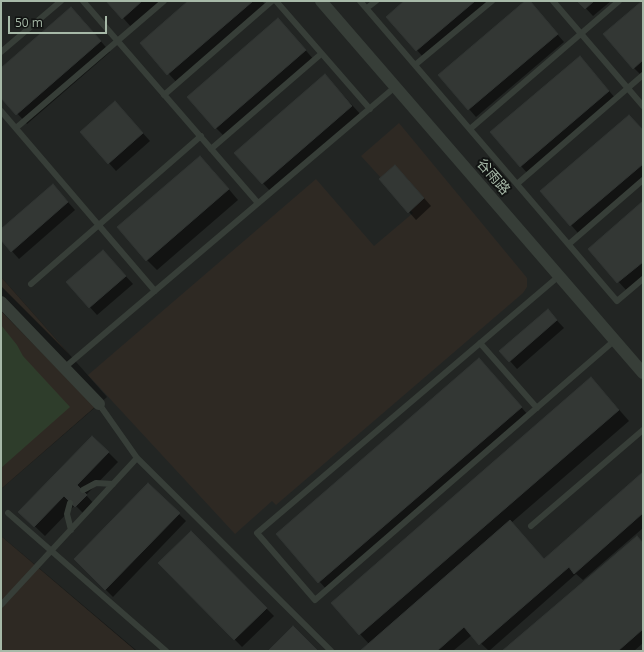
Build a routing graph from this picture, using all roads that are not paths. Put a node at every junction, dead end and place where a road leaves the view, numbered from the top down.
1 (61, 1) edge
2 (83, 1) edge
3 (164, 1) edge
4 (272, 1) edge
5 (276, 1) edge
6 (320, 1) edge
7 (360, 1) edge
8 (376, 1) edge
9 (492, 1) edge
10 (552, 1) edge
11 (619, 1) edge
12 (367, 8) junction
13 (581, 34) junction
14 (118, 41) junction
15 (1, 52) edge
16 (322, 54) junction
17 (415, 65) junction
18 (643, 75) edge
19 (395, 87) junction
20 (628, 88) junction
21 (164, 95) junction
22 (643, 106) edge
23 (370, 109) junction
24 (1, 111) edge
25 (16, 128) junction
26 (470, 129) junction
27 (201, 136) junction
28 (211, 149) junction
29 (643, 180) edge
30 (516, 184) junction
31 (258, 203) junction
32 (99, 225) junction
33 (569, 244) junction
34 (559, 276) junction
35 (643, 279) edge
36 (30, 284) dead end
37 (155, 291) junction
38 (1, 302) edge
39 (615, 340) junction
40 (480, 343) junction
41 (64, 368) junction
42 (643, 373) edge
43 (99, 404) joint
44 (537, 408) junction
45 (643, 430) edge
46 (138, 458) junction
47 (113, 484) junction
48 (83, 490) dead end
49 (70, 503) dead end
50 (8, 513) dead end
51 (531, 526) dead end
52 (71, 530) junction
53 (51, 551) junction
54 (1, 605) edge
55 (166, 651) edge
56 (331, 651) edge

1 - 15 lane
2 - 14 lane
3 - 14 lane
4 - 21 lane
5 - 16 lane
6 - 19 street, 谷雨路
7 - 12 lane
8 - 12 lane
9 - 17 lane
10 - 13 lane
11 - 13 lane
12 - 17 lane
13 - 20 lane
13 - 26 lane
14 - 21 lane
14 - 25 lane
16 - 23 lane
16 - 28 lane
17 - 26 lane
18 - 20 lane
19 - 23 lane
19 - 34 street, 谷雨路
20 - 22 lane
20 - 30 lane
21 - 27 lane
23 - 31 lane
24 - 25 lane
25 - 32 lane
26 - 30 lane
27 - 28 lane
27 - 32 lane
28 - 31 lane
29 - 33 lane
30 - 33 lane
31 - 37 lane
32 - 36 lane
32 - 37 lane
33 - 35 lane
34 - 39 street, 谷雨路
34 - 40 lane
37 - 41 lane
38 - 41 street
39 - 42 street, 谷雨路
39 - 44 lane
40 - 44 lane
40 - 44 lane
41 - 43 street
43 - 46 lane
45 - 51 lane
46 - 47 lane
46 - 56 lane
47 - 48 lane
47 - 52 lane
49 - 52 lane
50 - 53 lane
52 - 53 lane
53 - 54 lane
53 - 55 lane

